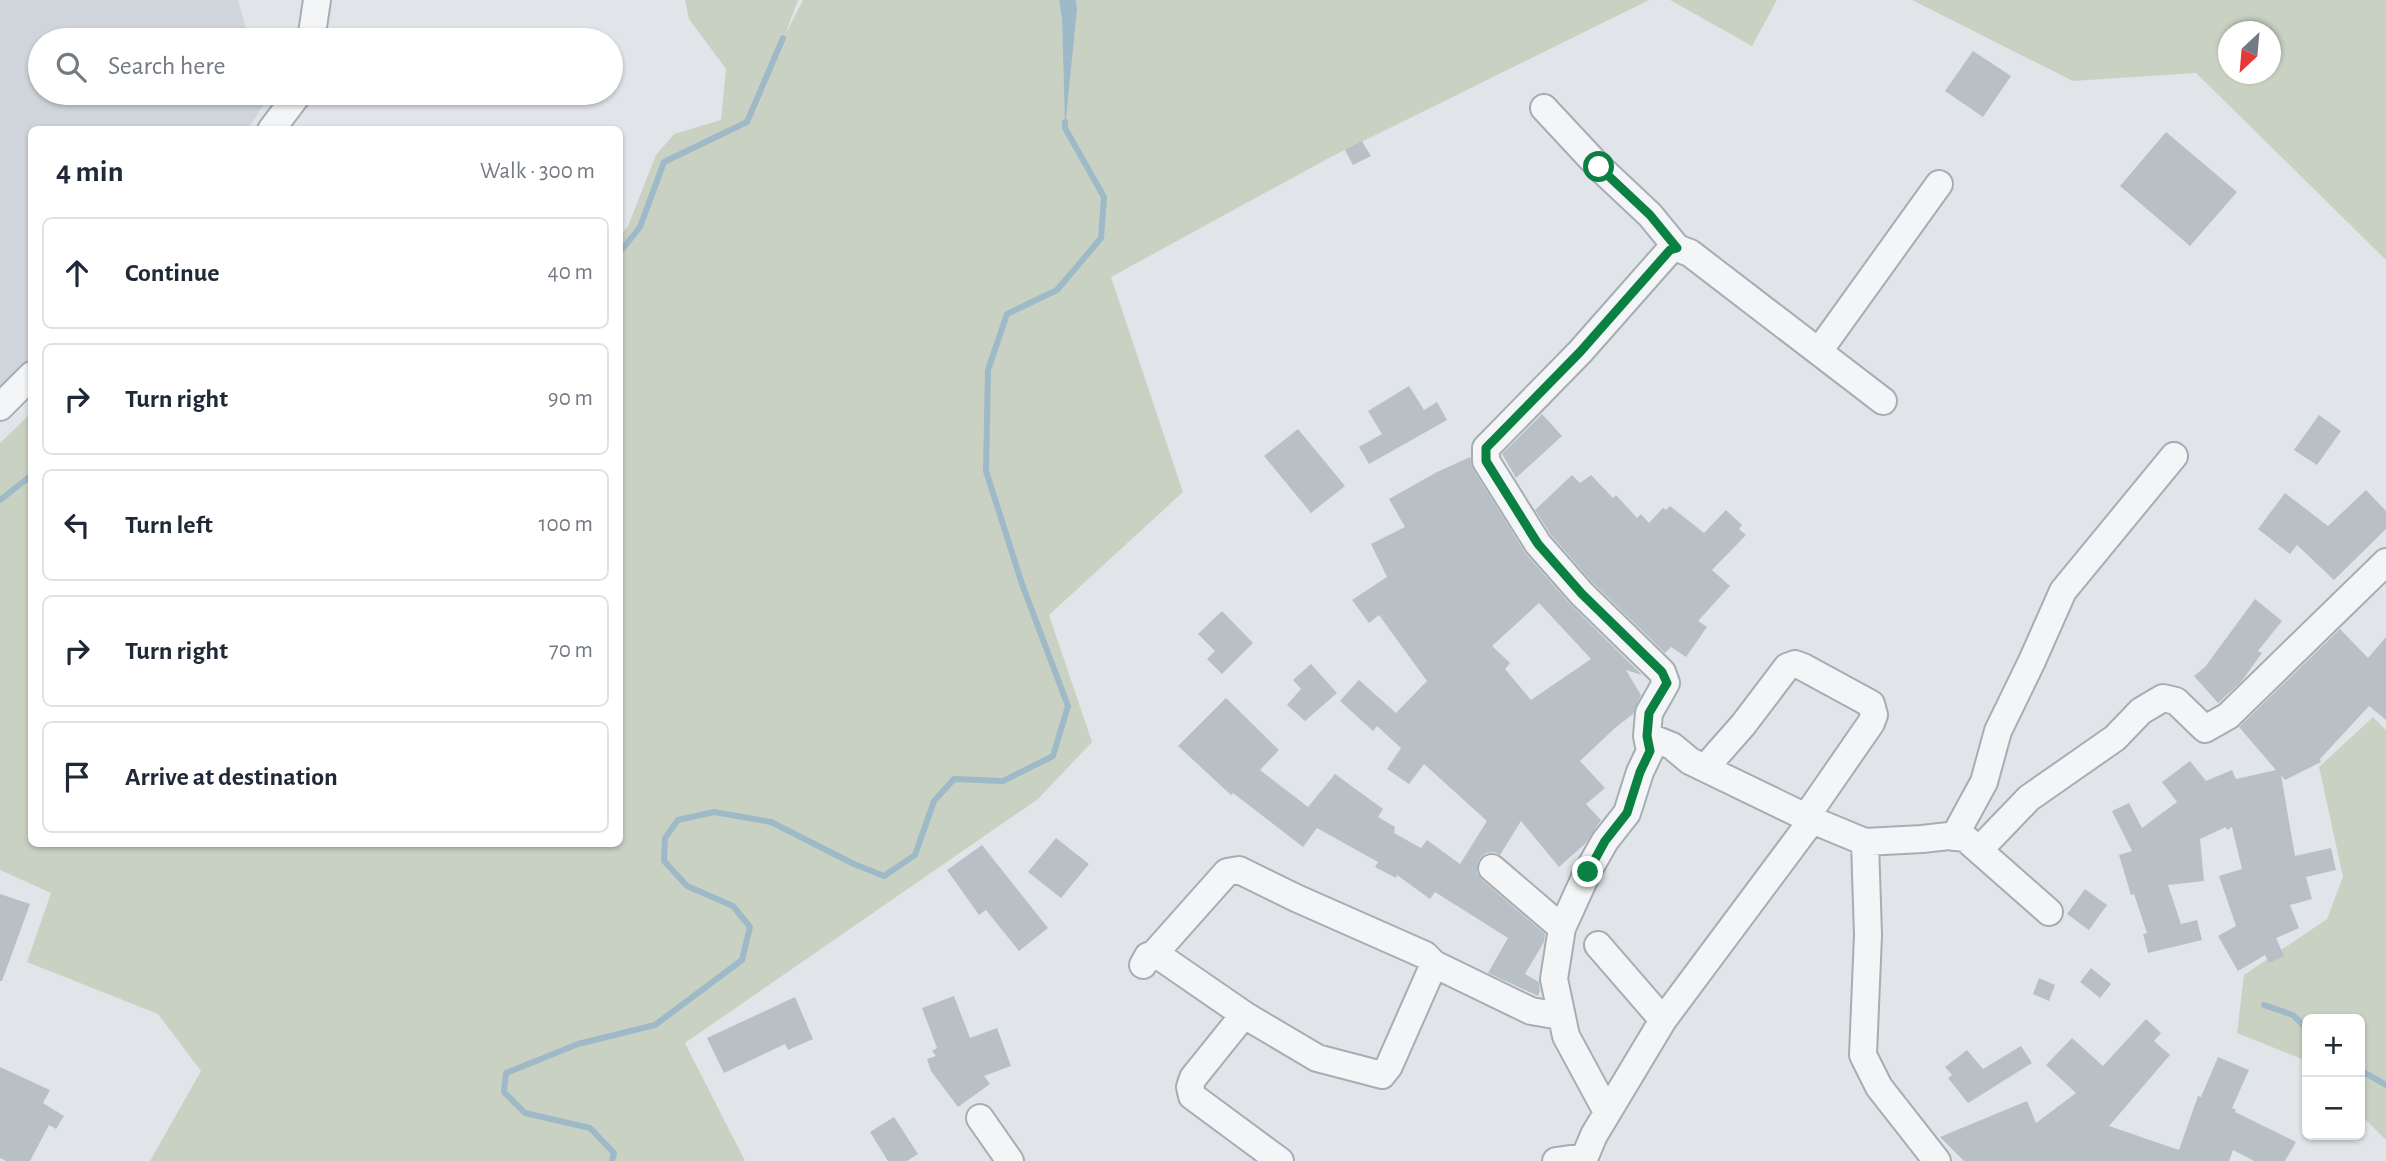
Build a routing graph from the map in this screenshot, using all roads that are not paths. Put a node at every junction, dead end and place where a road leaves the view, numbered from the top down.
1 (317, 0) edge
2 (313, 28) edge
3 (290, 105) edge
4 (1544, 108) dead end
5 (274, 126) edge
6 (1939, 184) dead end
7 (1677, 248) junction
8 (1819, 351) junction
9 (28, 379) edge
10 (1883, 401) dead end
11 (0, 407) edge
12 (2174, 456) dead end
13 (2386, 562) edge
14 (1647, 736) junction
15 (1705, 768) junction
16 (1809, 819) junction
17 (1954, 837) junction
18 (1865, 842) junction
19 (1979, 850) junction
20 (1492, 868) dead end
21 (2049, 912) dead end
22 (1562, 928) junction
23 (1598, 945) dead end
24 (1434, 964) junction
25 (1246, 1016) junction
26 (1560, 1016) junction
27 (1663, 1020) junction
28 (1608, 1112) junction
29 (980, 1118) dead end
30 (1583, 1159) edge
31 (1010, 1161) edge
32 (1280, 1161) edge
33 (1556, 1161) edge
34 (1937, 1161) edge

1 - 2 street
3 - 5 street
4 - 7 street
6 - 8 street
7 - 8 street
7 - 14 street
8 - 10 street
9 - 11 street
12 - 17 street
13 - 19 street
14 - 15 street
14 - 22 street
15 - 16 street
15 - 16 street
16 - 18 street
16 - 27 street
17 - 18 street
17 - 19 street
18 - 34 street
19 - 21 street
20 - 22 street
22 - 26 street
23 - 27 street
24 - 25 street
24 - 25 street
24 - 26 street
25 - 32 street
26 - 28 street
27 - 28 street
28 - 30 street
29 - 31 street
30 - 33 street

